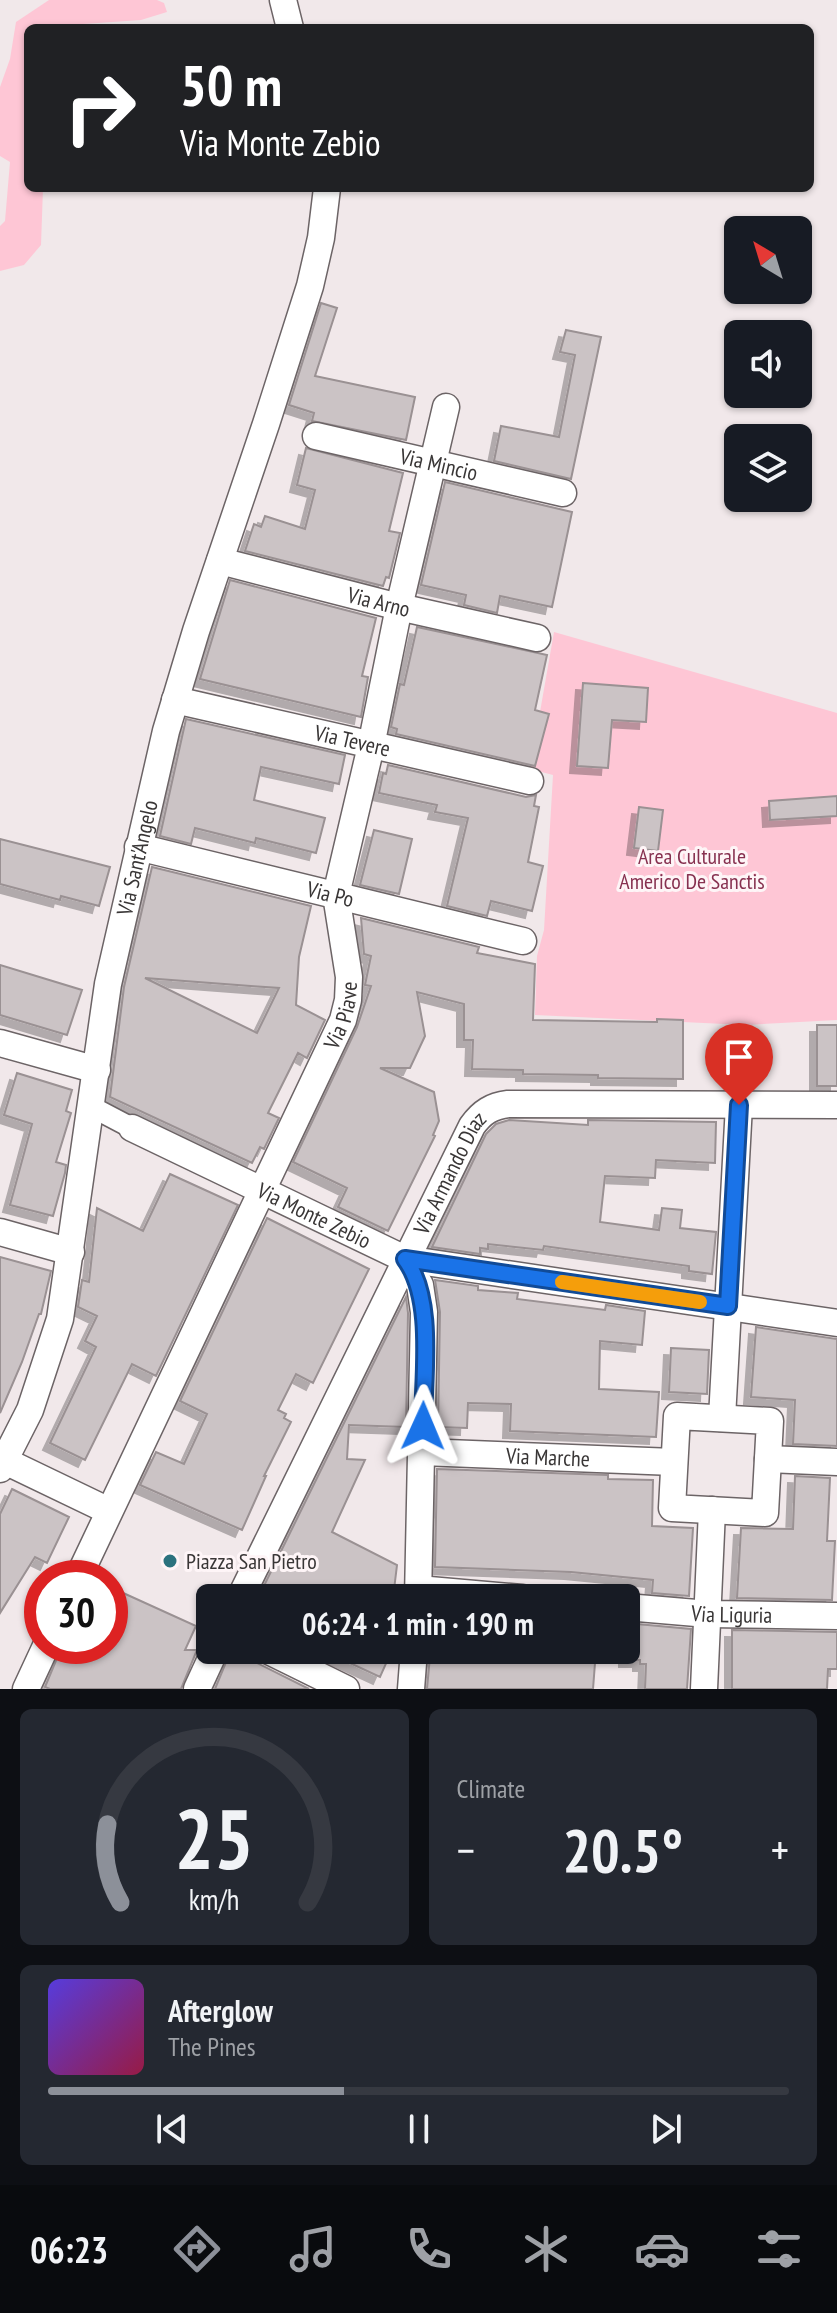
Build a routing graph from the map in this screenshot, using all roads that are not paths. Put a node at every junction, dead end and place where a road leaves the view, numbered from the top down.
1 (283, 0) edge
2 (289, 24) edge
3 (326, 192) edge
4 (446, 407) dead end
5 (316, 436) dead end
6 (433, 463) junction
7 (563, 493) dead end
8 (220, 561) junction
9 (399, 607) junction
10 (537, 638) dead end
11 (175, 700) junction
12 (371, 746) junction
13 (530, 781) dead end
14 (138, 847) junction
15 (336, 895) junction
16 (523, 941) dead end
17 (0, 1043) edge
18 (97, 1070) junction
19 (739, 1105) junction
20 (837, 1105) edge
21 (92, 1107) junction
22 (132, 1128) joint
23 (263, 1192) junction
24 (0, 1232) edge
25 (71, 1252) junction
26 (405, 1259) junction
27 (728, 1306) junction
28 (837, 1323) edge
29 (722, 1418) junction
30 (422, 1452) junction
31 (768, 1459) junction
32 (674, 1462) junction
33 (837, 1462) edge
34 (2, 1465) edge
35 (712, 1510) junction
36 (109, 1511) junction
37 (86, 1560) edge
38 (247, 1584) edge
39 (418, 1584) edge
40 (640, 1608) edge
41 (708, 1614) junction
42 (837, 1616) edge
43 (38, 1664) edge
44 (209, 1664) edge
45 (295, 1664) edge
46 (413, 1664) edge
47 (26, 1689) edge
48 (197, 1689) edge
49 (346, 1689) edge
50 (411, 1689) edge
51 (704, 1689) edge

1 - 2 street
3 - 8 street, Via Sant'Angelo
4 - 6 street, Via Piave
5 - 6 street, Via Mincio
6 - 7 street, Via Mincio
6 - 9 street, Via Piave
8 - 9 street, Via Arno
8 - 11 street, Via Sant'Angelo
9 - 10 street, Via Arno
9 - 12 street, Via Piave
11 - 12 street, Via Tevere
11 - 14 street, Via Sant'Angelo
12 - 13 street, Via Tevere
12 - 15 street, Via Piave
14 - 15 street, Via Po
14 - 18 street, Via Sant'Angelo
15 - 16 street, Via Po
15 - 23 street, Via Piave
17 - 18 street
18 - 21 street, Via Sant'Angelo
19 - 20 street, Via Armando Diaz
19 - 26 street, Via Armando Diaz
19 - 27 street
21 - 22 street
21 - 25 street, Via Sant'Angelo
22 - 23 street, Via Monte Zebio
23 - 26 street, Via Monte Zebio
23 - 36 street, Via Piave
24 - 25 street
25 - 34 street, Via Sant'Angelo
26 - 27 street, Via Monte Zebio
26 - 30 street
26 - 38 street, Via Armando Diaz
27 - 28 street, Via Monte Zebio
27 - 29 street
29 - 31 street
29 - 32 street
30 - 32 street, Via Marche
30 - 39 street
31 - 33 street
31 - 35 street
32 - 35 street
34 - 36 street
35 - 41 street
36 - 37 street, Via Piave
40 - 41 street, Via Liguria
41 - 42 street, Via Liguria
41 - 51 street
43 - 47 street
44 - 48 street
45 - 49 street
46 - 50 street

